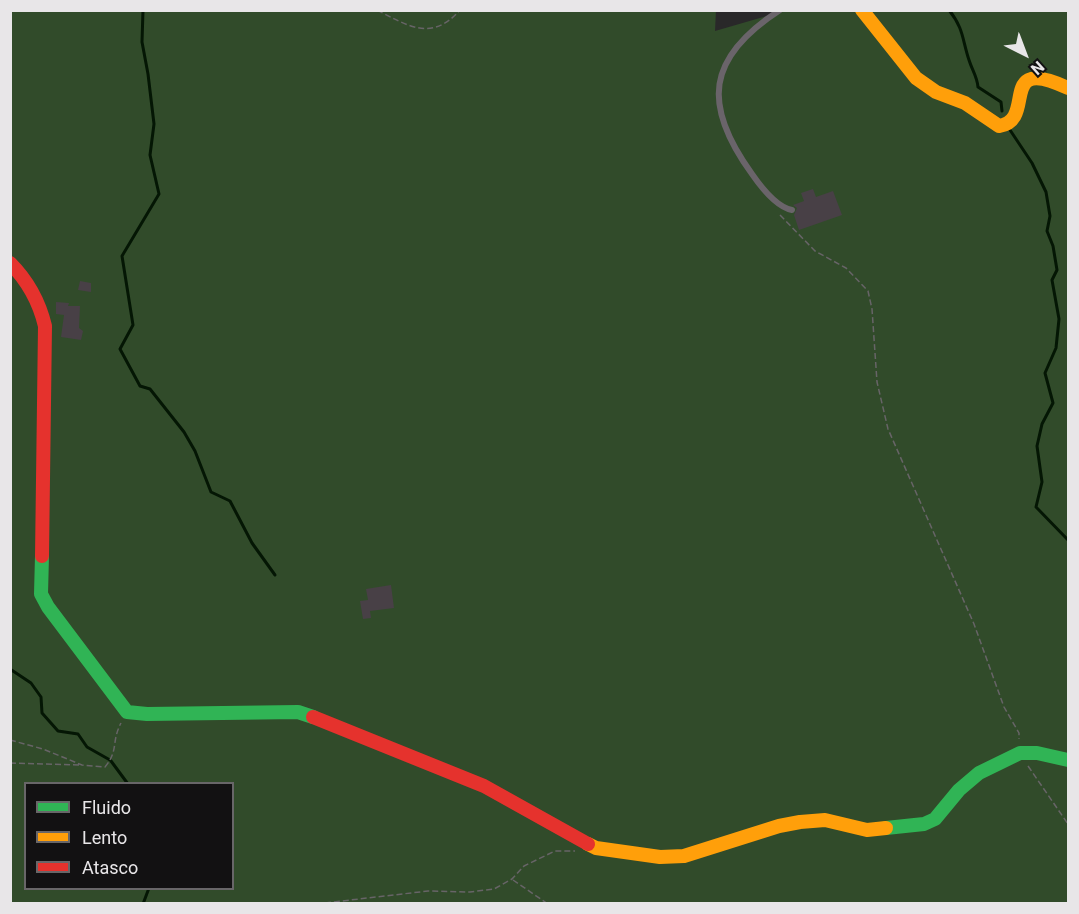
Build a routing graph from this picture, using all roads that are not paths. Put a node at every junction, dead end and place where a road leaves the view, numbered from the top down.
1 (780, 10) edge
2 (862, 10) edge
3 (1068, 88) edge
4 (792, 210) dead end
5 (10, 262) edge
6 (1068, 760) edge

1 - 4 lane
2 - 3 street
5 - 6 street

